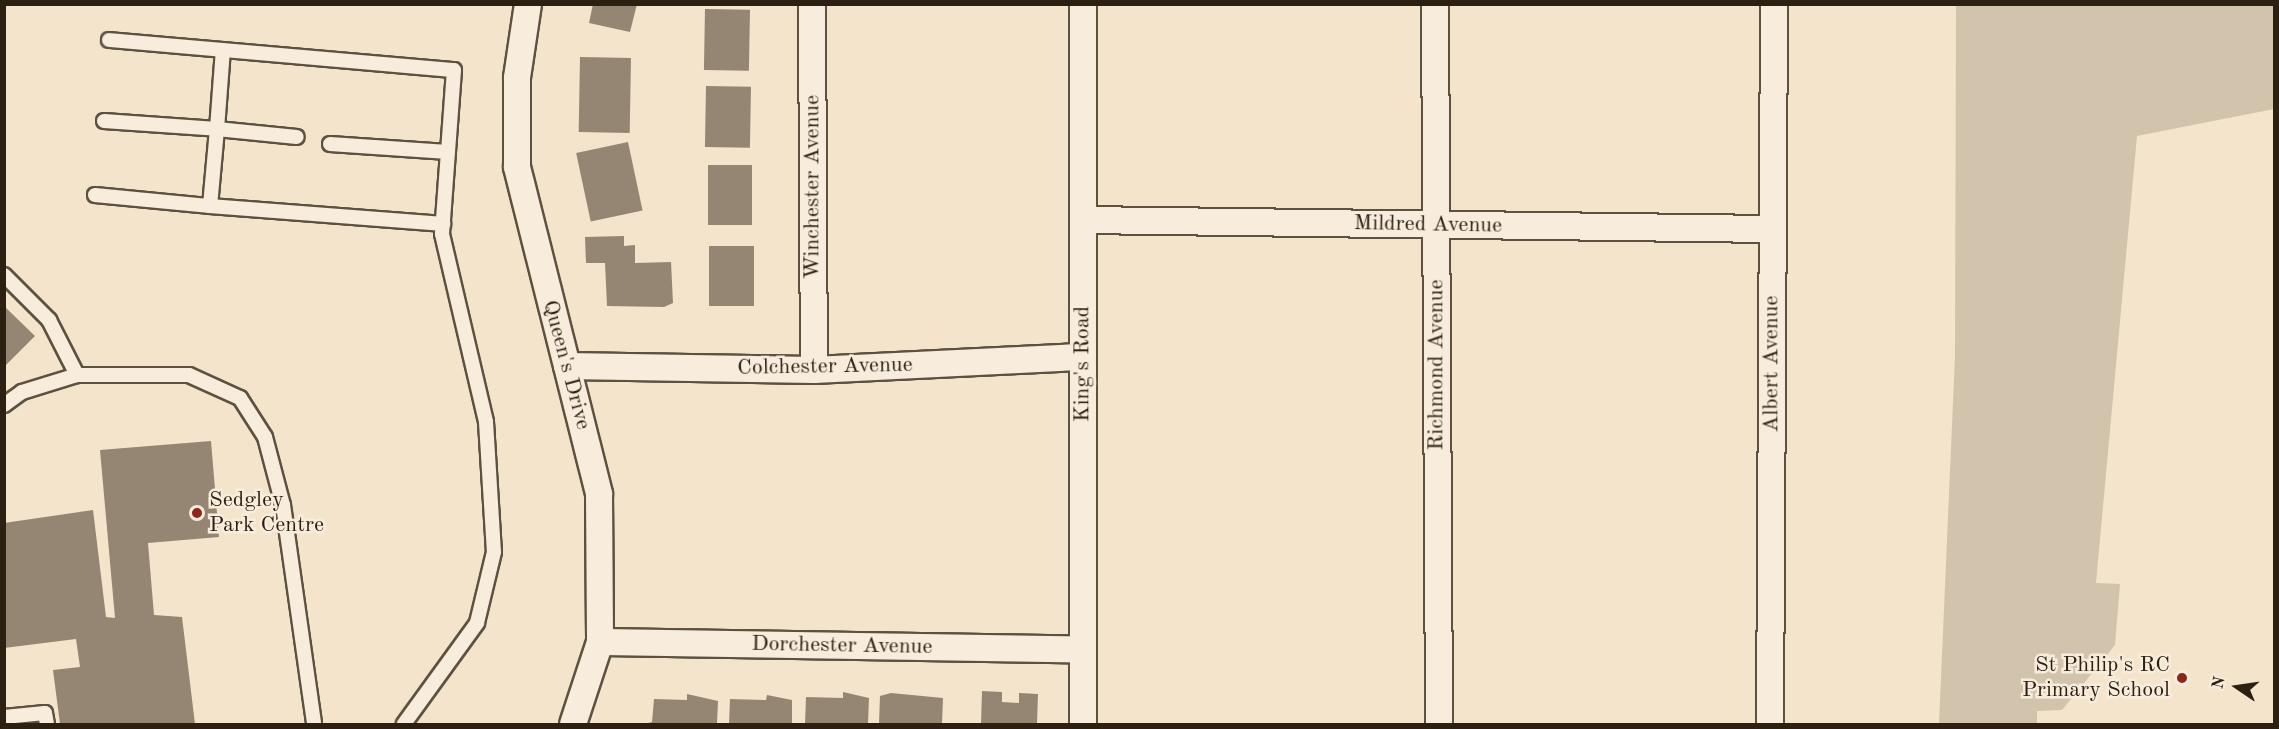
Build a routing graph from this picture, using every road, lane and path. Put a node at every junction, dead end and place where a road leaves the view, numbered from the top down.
1 (528, 4) edge
2 (812, 4) edge
3 (1083, 4) edge
4 (1435, 4) edge
5 (1774, 4) edge
6 (109, 40) dead end
7 (223, 50) junction
8 (104, 121) dead end
9 (217, 129) junction
10 (297, 137) dead end
11 (330, 144) dead end
12 (448, 152) junction
13 (95, 195) dead end
14 (210, 206) junction
15 (1083, 220) junction
16 (443, 224) junction
17 (1436, 225) junction
18 (1773, 229) junction
19 (4, 275) edge
20 (1083, 357) junction
21 (567, 366) junction
22 (814, 370) junction
23 (77, 375) junction
24 (4, 405) edge
25 (600, 642) junction
26 (1083, 650) junction
27 (4, 717) edge
28 (47, 724) edge
29 (314, 724) edge
30 (404, 724) edge
31 (573, 724) edge
32 (1083, 724) edge
33 (1439, 724) edge
34 (1770, 724) edge

1 - 21 street, Queen's Drive
2 - 22 street, Winchester Avenue
3 - 15 street, King's Road
4 - 17 street, Richmond Avenue
5 - 18 street, Albert Avenue
6 - 7 lane
7 - 9 lane
7 - 12 lane
8 - 9 lane
9 - 10 lane
9 - 14 lane
11 - 12 lane
12 - 16 lane
13 - 14 lane
14 - 16 lane
15 - 17 street, Mildred Avenue
15 - 20 street, King's Road
16 - 30 lane
17 - 18 street, Mildred Avenue
17 - 33 street, Richmond Avenue
18 - 34 street, Albert Avenue
19 - 23 lane
20 - 22 street, Colchester Avenue
20 - 26 street, King's Road
21 - 22 street, Colchester Avenue
21 - 25 street, Queen's Drive
23 - 24 lane
23 - 29 lane
25 - 26 street, Dorchester Avenue
25 - 31 street, Queen's Drive
26 - 32 street, King's Road
27 - 28 lane

